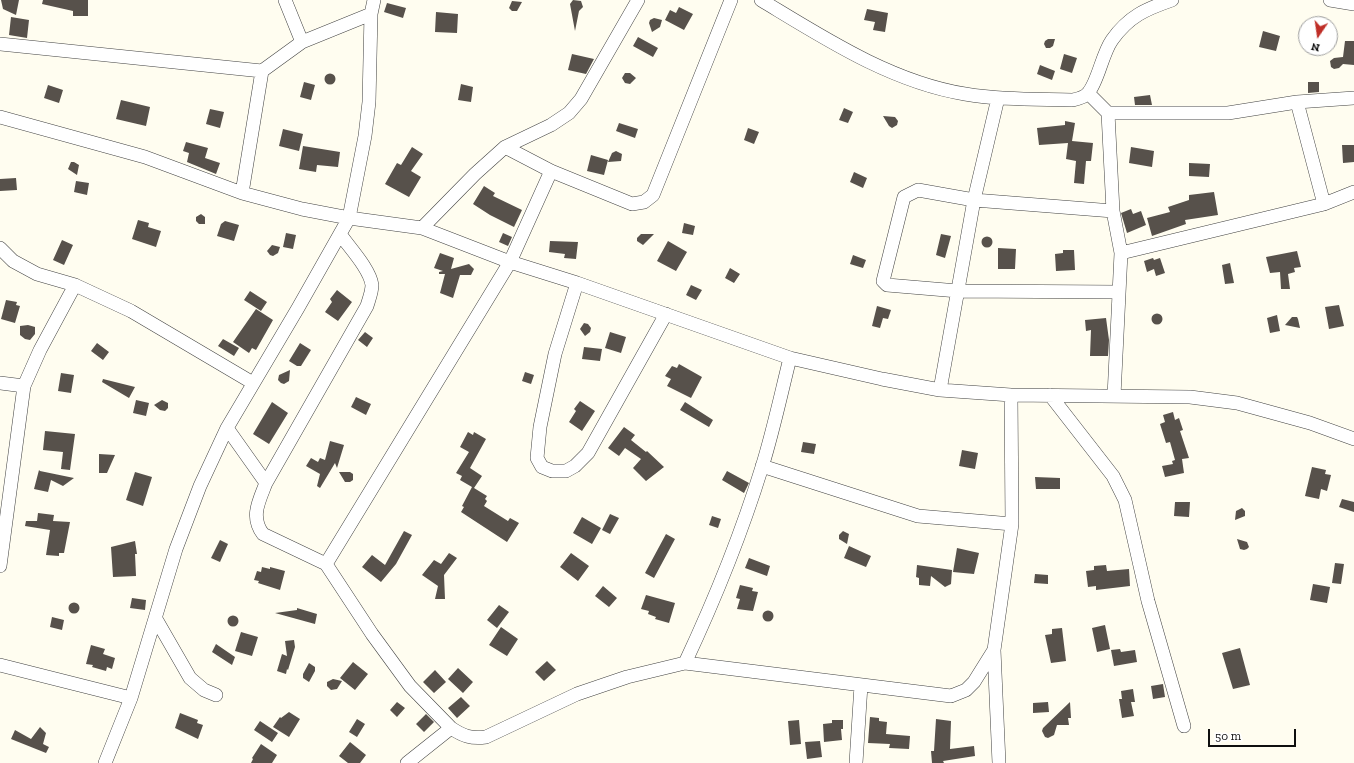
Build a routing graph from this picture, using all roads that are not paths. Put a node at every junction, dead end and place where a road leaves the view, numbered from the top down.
1 (285, 0) edge
2 (374, 0) edge
3 (638, 0) edge
4 (731, 0) edge
5 (761, 0) edge
6 (1172, 0) edge
7 (1330, 0) edge
8 (1354, 4) edge
9 (371, 14) junction
10 (302, 42) junction
11 (0, 44) edge
12 (262, 71) junction
13 (1088, 93) junction
14 (998, 98) junction
15 (1354, 98) edge
16 (1297, 102) junction
17 (1108, 113) junction
18 (0, 118) edge
19 (505, 148) junction
20 (551, 171) junction
21 (1354, 192) edge
22 (242, 193) junction
23 (974, 200) junction
24 (1324, 204) junction
25 (1113, 212) junction
26 (349, 218) junction
27 (422, 228) junction
28 (340, 234) junction
29 (0, 248) edge
30 (1121, 253) junction
31 (510, 262) junction
32 (577, 282) junction
33 (75, 285) junction
34 (958, 291) junction
35 (1119, 292) junction
36 (666, 314) junction
37 (790, 358) junction
38 (0, 383) edge
39 (253, 383) junction
40 (24, 386) junction
41 (940, 390) junction
42 (1011, 395) junction
43 (1050, 395) junction
44 (1114, 396) junction
45 (227, 428) junction
46 (1354, 439) edge
47 (762, 466) junction
48 (266, 483) junction
49 (1012, 524) junction
50 (326, 564) junction
51 (0, 566) edge
52 (156, 619) junction
53 (994, 650) junction
54 (685, 663) junction
55 (0, 665) edge
56 (862, 685) junction
57 (216, 695) dead end
58 (132, 698) junction
59 (1184, 726) dead end
60 (451, 728) junction
61 (105, 763) edge
62 (407, 763) edge
63 (856, 763) edge
64 (999, 763) edge

1 - 10 street
2 - 9 street
3 - 19 street
4 - 20 street
5 - 14 street
6 - 13 street
7 - 8 street
9 - 10 street
9 - 26 street
10 - 12 street
11 - 12 street
12 - 22 street
13 - 14 street
13 - 17 street
14 - 23 street
15 - 16 street
16 - 17 street
16 - 24 street
17 - 25 street
18 - 22 street
19 - 20 street
19 - 27 street
20 - 31 street
21 - 24 street
22 - 26 street
23 - 25 street
23 - 34 street
23 - 34 street
24 - 30 street
25 - 30 street
26 - 27 street
26 - 28 street
27 - 31 street
28 - 39 street
28 - 48 street
29 - 33 street
30 - 35 street
31 - 32 street
31 - 50 street
32 - 36 street
32 - 36 street
33 - 39 street
33 - 40 street
34 - 35 street
34 - 41 street
35 - 44 street
36 - 37 street
37 - 41 street
37 - 47 street
38 - 40 street
39 - 45 street
40 - 51 street
41 - 42 street
42 - 43 street
42 - 49 street
43 - 44 street
43 - 59 street
44 - 46 street
45 - 48 street
45 - 52 street
47 - 49 street
47 - 54 street
48 - 50 street
49 - 53 street
50 - 60 street
52 - 57 street
52 - 58 street
53 - 56 street
53 - 64 street
54 - 56 street
54 - 60 street
55 - 58 street
56 - 63 street
58 - 61 street
60 - 62 street

